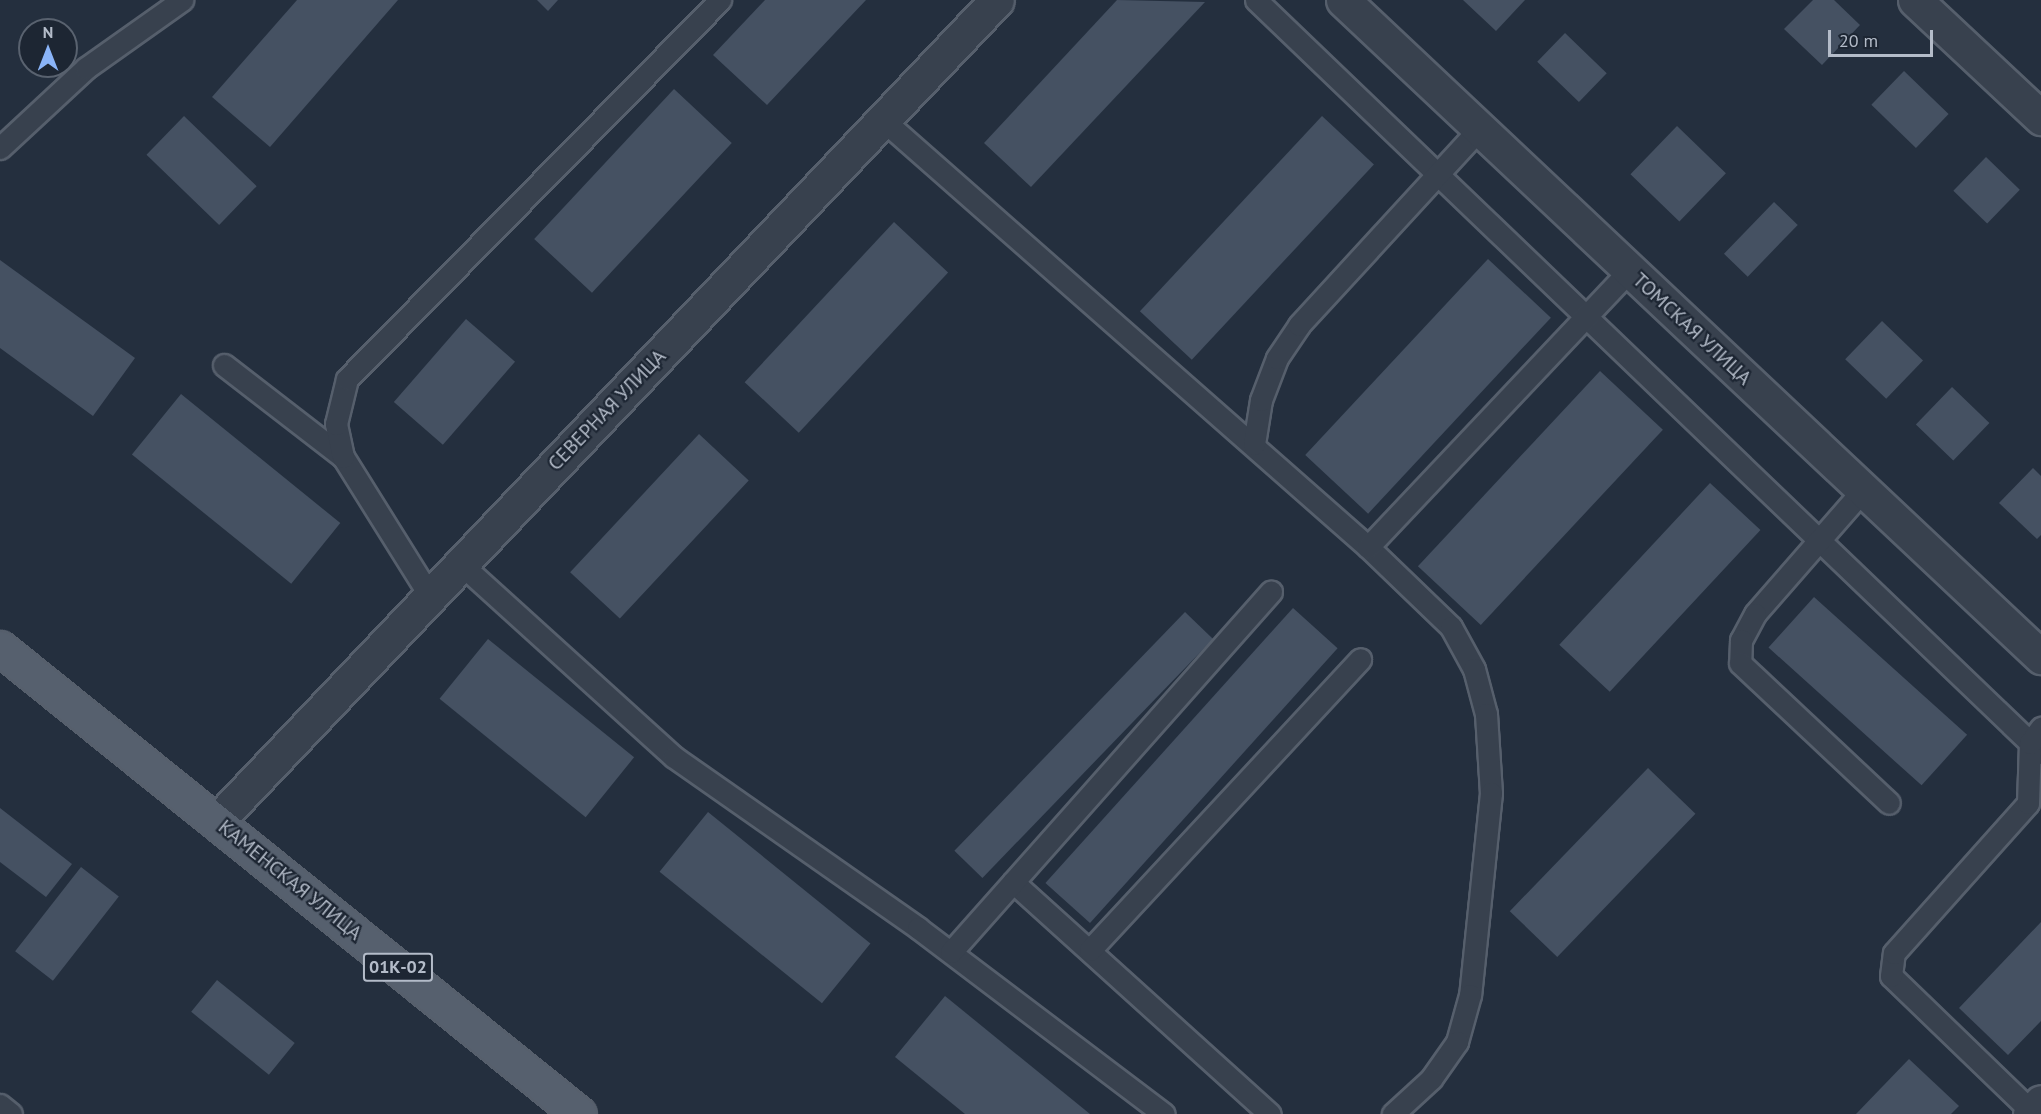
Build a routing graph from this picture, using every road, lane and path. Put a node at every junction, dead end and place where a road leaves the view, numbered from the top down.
1 (182, 0) edge
2 (720, 0) edge
3 (997, 0) edge
4 (1256, 0) edge
5 (1343, 0) edge
6 (1915, 0) edge
7 (2041, 118) edge
8 (883, 120) junction
9 (1479, 129) junction
10 (0, 148) edge
11 (1437, 175) junction
12 (1630, 270) junction
13 (1586, 316) junction
14 (224, 365) dead end
15 (1254, 444) junction
16 (343, 457) junction
17 (1863, 490) junction
18 (1818, 540) junction
19 (1368, 547) junction
20 (461, 564) junction
21 (1271, 591) dead end
22 (430, 596) junction
23 (0, 648) edge
24 (2041, 657) edge
25 (1360, 660) dead end
26 (2037, 741) edge
27 (1889, 803) dead end
28 (217, 820) junction
29 (1013, 882) junction
30 (1090, 950) junction
31 (951, 952) junction
32 (0, 1105) edge
33 (2034, 1109) edge
34 (11, 1114) edge
35 (579, 1114) edge
36 (1164, 1114) edge
37 (1270, 1114) edge
38 (1393, 1114) edge

1 - 10 lane
2 - 16 lane
3 - 8 street, СЕВЕРНАЯ УЛИЦА
4 - 11 lane
5 - 9 street, ТОМСКАЯ УЛИЦА
6 - 7 street
8 - 15 lane
8 - 20 street, СЕВЕРНАЯ УЛИЦА
9 - 11 lane
9 - 12 street, ТОМСКАЯ УЛИЦА
11 - 13 lane
11 - 15 lane
12 - 13 lane
12 - 17 street, ТОМСКАЯ УЛИЦА
13 - 18 lane
13 - 19 lane
14 - 16 lane
15 - 19 lane
16 - 22 lane
17 - 18 lane
17 - 24 street, ТОМСКАЯ УЛИЦА
18 - 26 lane
18 - 27 lane
19 - 38 lane
20 - 22 street, СЕВЕРНАЯ УЛИЦА
20 - 31 lane
21 - 29 lane
22 - 28 street, СЕВЕРНАЯ УЛИЦА
23 - 28 main road, КАМЕНСКАЯ УЛИЦА / 01К-02
25 - 30 lane
26 - 33 lane
28 - 35 main road, КАМЕНСКАЯ УЛИЦА / 01К-02
29 - 30 lane
29 - 31 lane
30 - 37 lane
31 - 36 lane
32 - 34 lane

